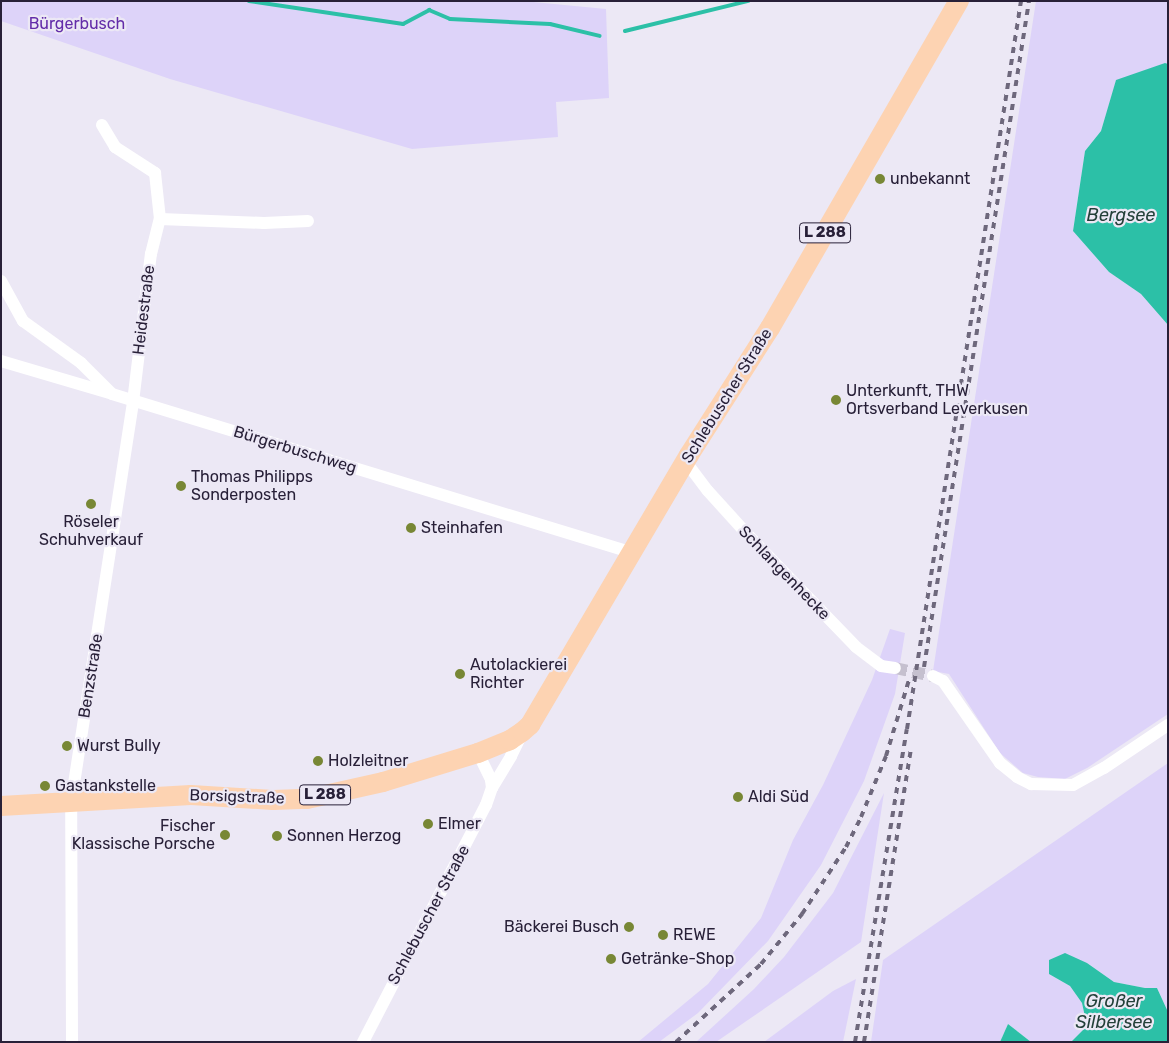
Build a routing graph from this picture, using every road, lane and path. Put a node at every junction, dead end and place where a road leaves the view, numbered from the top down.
1 (959, 1) edge
2 (102, 125) dead end
3 (160, 219) junction
4 (308, 220) dead end
5 (1, 281) edge
6 (1, 362) edge
7 (112, 394) junction
8 (134, 402) junction
9 (686, 462) junction
10 (633, 553) junction
11 (895, 668) tunnel mouth
12 (933, 676) tunnel mouth
13 (1168, 725) edge
14 (522, 732) junction
15 (478, 753) junction
16 (492, 788) junction
17 (71, 803) junction
18 (1, 806) edge
19 (72, 1042) edge
20 (363, 1042) edge

1 - 9 main road, Schlebuscher Straße / L 288
2 - 3 street, Heidestraße
3 - 4 street
3 - 8 street, Heidestraße
5 - 7 street, Bürgerbuschweg
6 - 7 street
7 - 8 street, Bürgerbuschweg
8 - 10 street, Bürgerbuschweg
8 - 17 street, Benzstraße
9 - 10 main road, Schlebuscher Straße / L 288
9 - 11 street, Schlangenhecke
10 - 14 main road, Schlebuscher Straße / L 288
12 - 13 street
14 - 15 main road, Borsigstraße / L 288
14 - 16 street, Schlebuscher Straße
15 - 16 street
15 - 17 main road, Borsigstraße / L 288
16 - 20 street, Schlebuscher Straße
17 - 18 main road, Borsigstraße / L 288
17 - 19 street, Benzstraße

